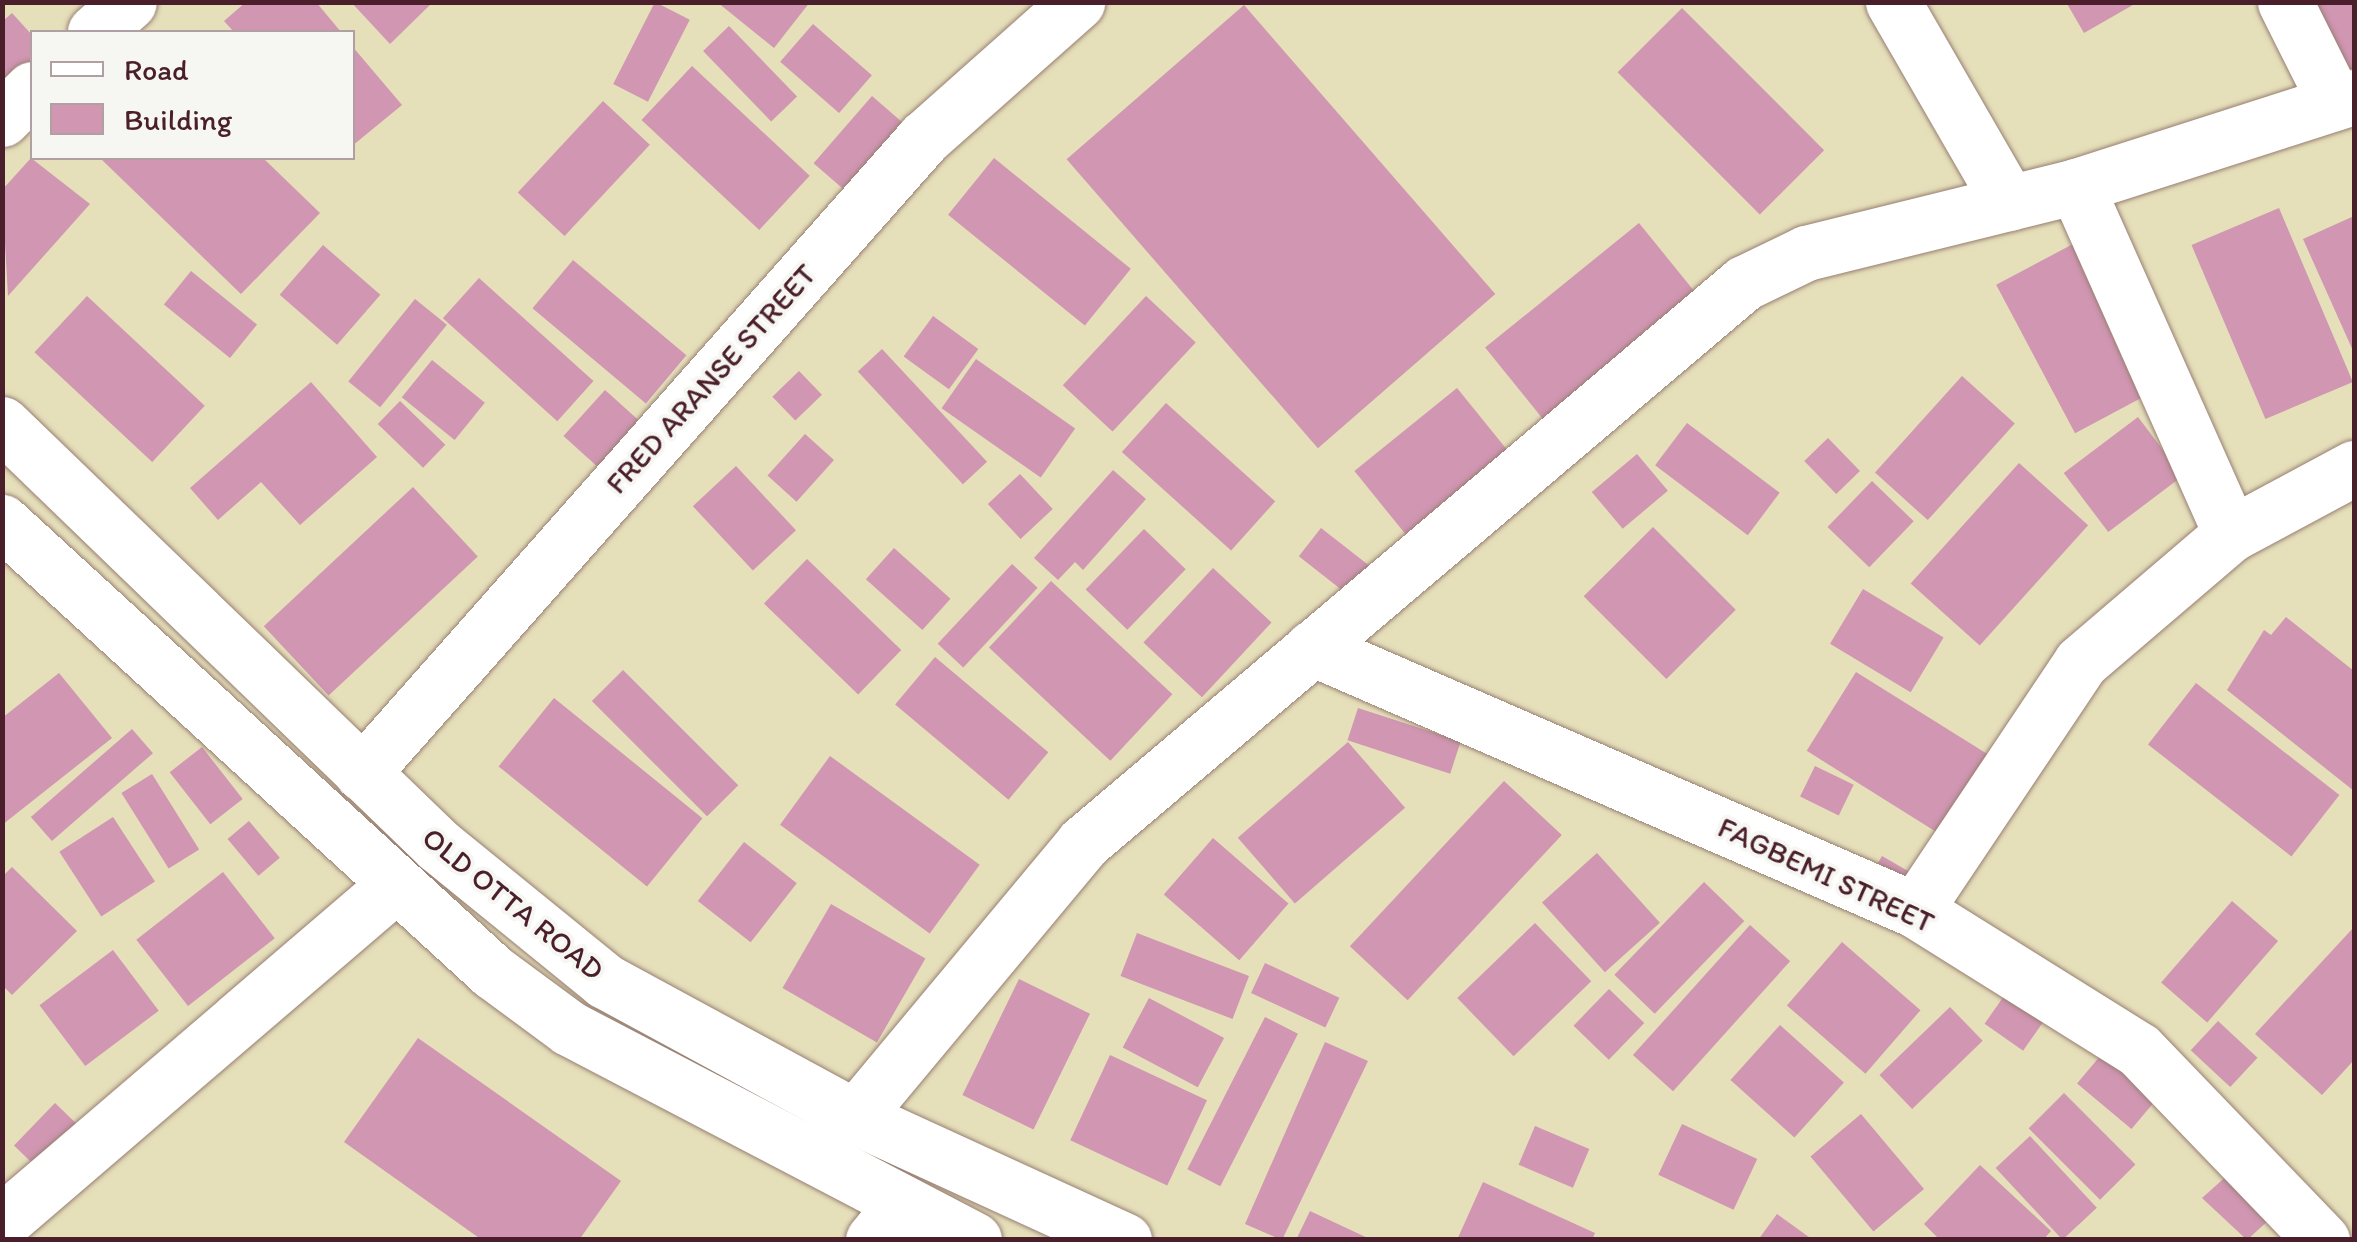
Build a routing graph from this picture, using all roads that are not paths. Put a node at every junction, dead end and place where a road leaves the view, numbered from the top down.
1 (129, 2) edge
2 (1077, 2) edge
3 (1893, 2) edge
4 (2285, 2) edge
5 (98, 30) edge
6 (30, 91) edge
7 (2345, 99) edge
8 (2, 118) edge
9 (2076, 186) junction
10 (2009, 204) junction
11 (2, 424) edge
12 (2354, 468) edge
13 (2, 522) edge
14 (2231, 534) junction
15 (1312, 648) junction
16 (362, 772) junction
17 (396, 885) junction
18 (1914, 910) junction
19 (854, 1117) junction
20 (2, 1222) edge
21 (886, 1223) edge
22 (974, 1240) edge
23 (1124, 1240) edge
24 (2322, 1240) edge

1 - 5 street
2 - 16 street, FRED ARANSE STREET
3 - 10 street
4 - 7 street
6 - 8 street
7 - 9 street
9 - 10 street
9 - 14 street
10 - 15 street
11 - 16 street, OLD OTTA ROAD
12 - 14 street
13 - 17 street, OLD OTTA ROAD
14 - 18 street
15 - 18 street, FAGBEMI STREET
15 - 19 street
16 - 19 street, OLD OTTA ROAD
17 - 20 street
17 - 21 street, OLD OTTA ROAD
18 - 24 street, FAGBEMI STREET
19 - 23 street, OLD OTTA ROAD
21 - 22 street, OLD OTTA ROAD

